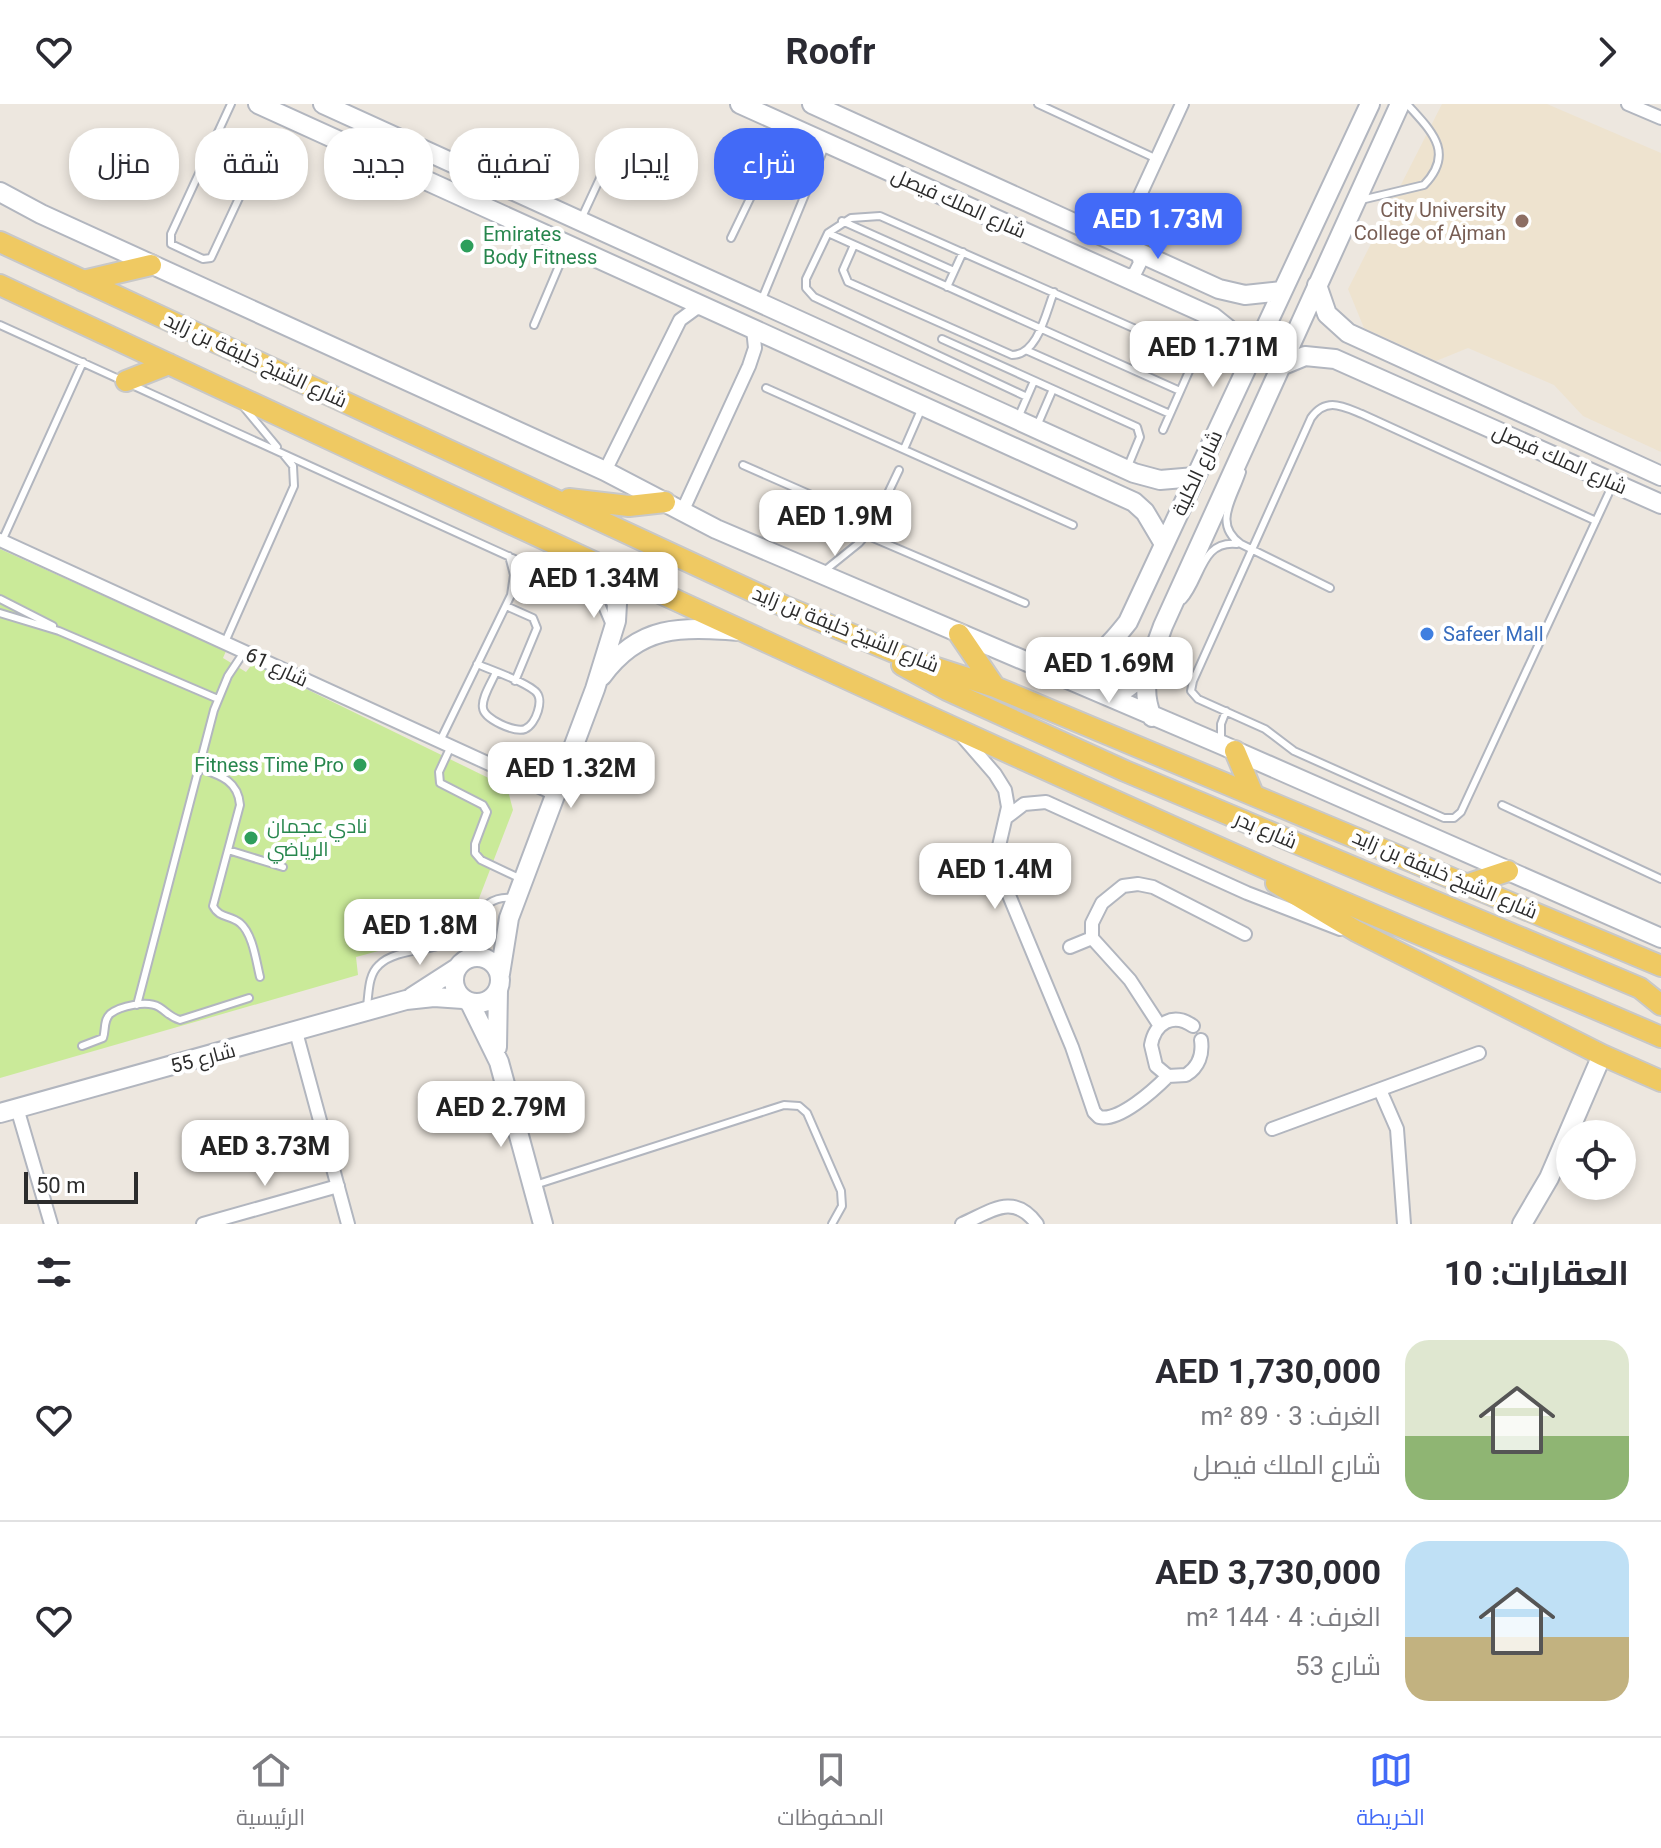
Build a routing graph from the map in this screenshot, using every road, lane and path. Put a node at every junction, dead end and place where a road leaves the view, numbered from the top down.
1 (231, 104) edge
2 (258, 104) edge
3 (740, 104) edge
4 (812, 104) edge
5 (1038, 104) edge
6 (1182, 104) edge
7 (1370, 104) edge
8 (1400, 104) edge
9 (1407, 104) edge
10 (1628, 104) edge
11 (330, 107) edge
12 (1661, 118) edge
13 (786, 125) junction
14 (220, 128) edge
15 (324, 128) edge
16 (324, 134) edge
17 (826, 143) junction
18 (1157, 159) junction
19 (449, 161) edge
20 (195, 182) edge
21 (433, 183) edge
22 (595, 190) edge
23 (0, 192) edge
24 (238, 200) edge
25 (535, 200) edge
26 (1358, 201) junction
27 (1129, 219) junction
28 (581, 221) junction
29 (842, 221) junction
30 (828, 233) junction
31 (1097, 233) junction
32 (731, 238) dead end
33 (1, 242) edge
34 (568, 244) junction
35 (854, 245) junction
36 (963, 252) junction
37 (1138, 252) junction
38 (151, 265) junction
39 (954, 271) junction
40 (1125, 278) junction
41 (83, 281) junction
42 (0, 285) edge
43 (1317, 285) junction
44 (947, 287) junction
45 (1282, 291) junction
46 (1054, 292) junction
47 (761, 302) junction
48 (705, 307) junction
49 (0, 325) edge
50 (534, 325) dead end
51 (1039, 328) junction
52 (753, 329) junction
53 (942, 339) dead end
54 (1028, 351) junction
55 (1250, 359) junction
56 (83, 362) junction
57 (169, 364) junction
58 (1281, 366) junction
59 (1423, 368) junction
60 (126, 381) junction
61 (1034, 381) junction
62 (766, 388) dead end
63 (1053, 389) junction
64 (1180, 391) junction
65 (1411, 393) junction
66 (237, 396) junction
67 (1027, 397) junction
68 (923, 407) junction
69 (1170, 414) junction
70 (1018, 418) junction
71 (1036, 426) junction
72 (1163, 430) dead end
73 (1245, 443) junction
74 (904, 449) junction
75 (280, 451) junction
76 (1027, 453) junction
77 (743, 465) dead end
78 (1127, 469) junction
79 (899, 470) dead end
80 (605, 471) junction
81 (1661, 476) edge
82 (1195, 477) junction
83 (1614, 482) junction
84 (548, 497) junction
85 (1661, 504) edge
86 (674, 507) junction
87 (1596, 521) junction
88 (875, 523) junction
89 (1073, 525) dead end
90 (866, 535) junction
91 (1, 540) edge
92 (1164, 544) junction
93 (1241, 544) junction
94 (1252, 550) junction
95 (574, 555) junction
96 (509, 556) junction
97 (820, 575) junction
98 (1330, 588) dead end
99 (0, 599) edge
100 (1025, 603) dead end
101 (506, 606) junction
102 (1170, 608) junction
103 (0, 613) edge
104 (59, 631) junction
105 (745, 631) junction
106 (959, 634) junction
107 (1116, 637) junction
108 (611, 639) junction
109 (225, 643) junction
110 (877, 645) junction
111 (244, 652) junction
112 (1152, 656) junction
113 (477, 664) junction
114 (496, 672) junction
115 (1049, 673) junction
116 (515, 681) junction
117 (995, 687) junction
118 (595, 689) junction
119 (218, 699) junction
120 (1226, 711) junction
121 (1152, 717) junction
122 (956, 728) junction
123 (446, 744) junction
124 (1229, 748) junction
125 (199, 768) junction
126 (555, 794) junction
127 (1253, 794) junction
128 (1502, 805) dead end
129 (1007, 817) junction
130 (228, 850) junction
131 (1244, 859) junction
132 (283, 867) dead end
133 (1508, 871) junction
134 (1661, 879) edge
135 (523, 880) junction
136 (1469, 884) junction
137 (516, 899) junction
138 (509, 918) junction
139 (1245, 934) dead end
140 (1092, 938) junction
141 (1661, 938) edge
142 (1381, 943) junction
143 (1070, 947) dead end
144 (463, 963) junction
145 (1661, 966) edge
146 (260, 977) dead end
147 (499, 982) junction
148 (1640, 988) junction
149 (1661, 996) edge
150 (249, 998) dead end
151 (406, 1000) junction
152 (466, 1001) junction
153 (137, 1005) junction
154 (1661, 1005) edge
155 (366, 1012) junction
156 (1160, 1026) junction
157 (1193, 1026) dead end
158 (296, 1032) junction
159 (1661, 1037) edge
160 (1201, 1040) dead end
161 (82, 1046) dead end
162 (1479, 1053) dead end
163 (1602, 1055) junction
164 (499, 1062) junction
165 (1168, 1076) junction
166 (1661, 1081) edge
167 (1380, 1090) junction
168 (8, 1110) edge
169 (1272, 1129) dead end
170 (533, 1185) junction
171 (338, 1186) junction
172 (51, 1224) edge
173 (203, 1224) edge
174 (348, 1224) edge
175 (543, 1224) edge
176 (832, 1224) edge
177 (962, 1224) edge
178 (1037, 1224) edge
179 (1404, 1224) edge
180 (1522, 1224) edge

1 - 14 lane
2 - 16 street
3 - 13 street, شارع الملك فيصل
4 - 31 street, شارع الملك فيصل
5 - 18 lane
6 - 18 street
7 - 45 street, شارع الكلية
8 - 26 street, شارع الكلية
9 - 26 lane
10 - 12 street
11 - 15 street
11 - 19 street
13 - 17 street, شارع الملك فيصل
13 - 32 lane
17 - 40 street, شارع الملك فيصل
17 - 47 lane
18 - 27 street
20 - 24 lane
21 - 34 street
22 - 28 lane
23 - 38 street
25 - 28 street
26 - 43 street, شارع الكلية
27 - 31 street
27 - 37 street
28 - 47 street
29 - 30 lane
29 - 36 lane
29 - 39 lane
30 - 35 lane
30 - 67 lane
31 - 37 street, شارع الملك فيصل
33 - 41 main road, شارع الشيخ خليفة بن زايد
34 - 48 street
34 - 50 lane
35 - 44 lane
35 - 54 lane
36 - 39 lane
36 - 46 lane
37 - 40 street
37 - 45 street, شارع الملك فيصل
38 - 41 main road
38 - 80 street
39 - 44 lane
40 - 55 street, شارع الملك فيصل
41 - 84 main road, شارع الشيخ خليفة بن زايد
42 - 57 main road, شارع الشيخ خليفة بن زايد
43 - 58 street, شارع الكلية
43 - 59 street, شارع الملك فيصل
44 - 51 lane
45 - 55 street, شارع الكلية
46 - 51 lane
46 - 64 lane
47 - 70 street
48 - 52 street
48 - 80 street
49 - 56 lane
51 - 54 lane
51 - 64 lane
52 - 68 street
52 - 86 street
53 - 61 lane
54 - 69 lane
55 - 82 street, شارع الكلية
56 - 60 lane
56 - 91 lane
57 - 60 main road
57 - 66 main road, شارع الشيخ خليفة بن زايد
58 - 65 street, شارع الملك فيصل
58 - 73 street, شارع الكلية
59 - 65 street
59 - 81 street, شارع الملك فيصل
60 - 75 lane
61 - 63 lane
61 - 67 lane
62 - 74 lane
63 - 71 lane
63 - 78 lane
64 - 69 lane
65 - 83 street, شارع الملك فيصل
66 - 75 lane
66 - 95 main road, شارع الشيخ خليفة بن زايد
67 - 70 lane
68 - 74 lane
68 - 76 street
69 - 72 lane
70 - 71 street
71 - 76 street
71 - 78 street
73 - 93 lane
73 - 102 street, شارع الكلية
74 - 89 lane
75 - 96 lane
75 - 109 lane
76 - 92 street
77 - 88 lane
78 - 82 street
79 - 88 lane
80 - 86 street
82 - 92 street, شارع الكلية
83 - 85 street, شارع الملك فيصل
83 - 87 lane
84 - 86 main road
84 - 110 main road, شارع الشيخ خليفة بن زايد
86 - 97 street
87 - 94 lane
87 - 120 lane
88 - 90 lane
90 - 97 lane
90 - 100 lane
91 - 109 street, شارع 61
92 - 107 street, شارع الكلية
93 - 94 lane
93 - 102 lane
94 - 98 lane
94 - 120 lane
95 - 105 main road, شارع الشيخ خليفة بن زايد
95 - 108 street
96 - 101 lane
96 - 108 lane
97 - 106 street
99 - 104 lane
101 - 113 lane
101 - 116 lane
102 - 112 street, شارع الكلية
103 - 104 lane
104 - 119 lane
105 - 118 street
105 - 122 main road, شارع الشيخ خليفة بن زايد
106 - 115 street
106 - 117 main road
107 - 112 street
107 - 115 street, شارع الكلية
108 - 118 street
109 - 111 street, شارع 61
110 - 117 main road, شارع الشيخ خليفة بن زايد
110 - 148 main road, شارع بدر
111 - 119 lane
111 - 123 street, شارع 61
112 - 121 street, شارع الكلية
113 - 114 lane
113 - 123 lane
114 - 116 lane
114 - 116 lane
115 - 121 street
117 - 127 main road, شارع الشيخ خليفة بن زايد
118 - 126 street
119 - 125 lane
120 - 124 lane
121 - 124 street
122 - 129 street
122 - 131 main road, شارع الشيخ خليفة بن زايد
123 - 126 street, شارع 61
123 - 135 lane
124 - 127 main road
124 - 133 street
125 - 130 lane
125 - 153 lane
126 - 135 street
127 - 136 main road, شارع الشيخ خليفة بن زايد
128 - 134 lane
129 - 142 street
129 - 165 street
130 - 132 lane
130 - 146 lane
131 - 142 main road, شارع الشيخ خليفة بن زايد
131 - 159 main road, شارع الشيخ خليفة بن زايد
133 - 136 main road
133 - 141 street
135 - 137 street
136 - 145 main road, شارع الشيخ خليفة بن زايد
137 - 138 street
137 - 155 lane
138 - 144 street, شارع 55
138 - 147 street
139 - 140 street
140 - 143 street
140 - 156 street
142 - 163 main road, شارع الشيخ خليفة بن زايد
144 - 147 street
144 - 151 street, شارع 55
144 - 152 street
147 - 152 street
147 - 164 street
148 - 149 main road
148 - 154 main road, شارع بدر
150 - 153 lane
151 - 152 street, شارع 55
151 - 155 street, شارع 55
152 - 164 street
153 - 161 lane
155 - 158 street, شارع 55
156 - 157 street
156 - 165 street
158 - 168 street, شارع 55
158 - 171 street
160 - 165 street
162 - 167 street
163 - 166 main road, شارع الشيخ خليفة بن زايد
163 - 180 street
164 - 170 street
167 - 169 street
167 - 179 street
168 - 172 street
170 - 175 street
170 - 176 lane
171 - 173 street
171 - 174 street
177 - 178 street

